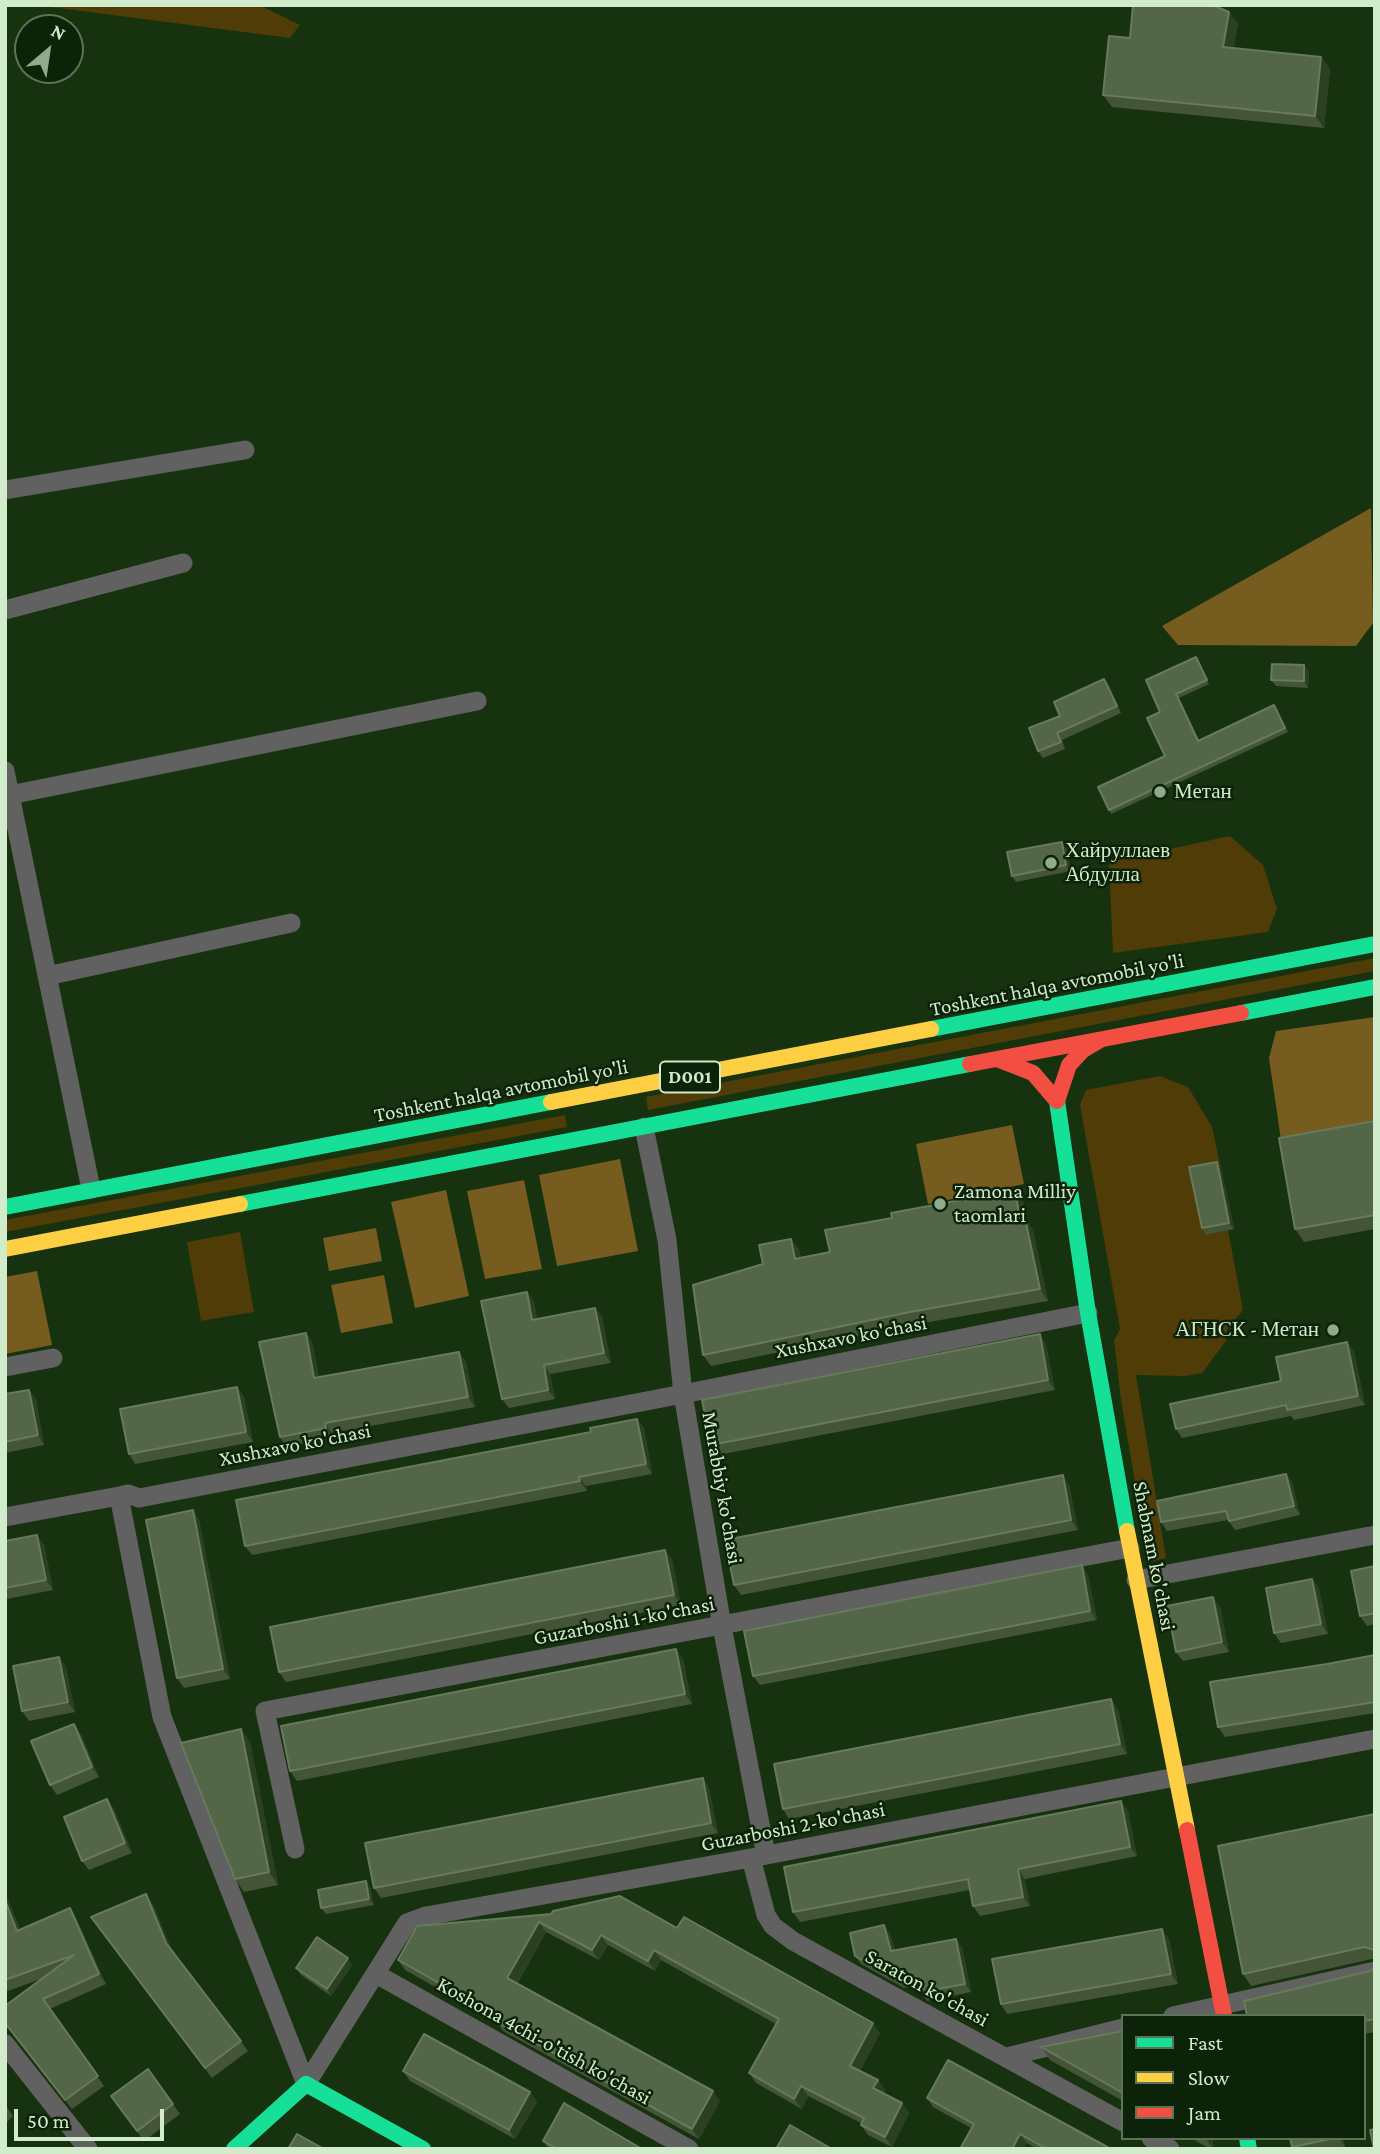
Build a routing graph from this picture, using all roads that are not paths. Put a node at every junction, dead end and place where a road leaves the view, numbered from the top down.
1 (245, 450) dead end
2 (5, 490) edge
3 (183, 563) dead end
4 (5, 610) edge
5 (477, 701) dead end
6 (5, 771) edge
7 (10, 795) junction
8 (291, 923) dead end
9 (1375, 944) edge
10 (47, 976) junction
11 (1375, 987) edge
12 (1100, 1040) junction
13 (997, 1059) junction
14 (1057, 1101) junction
15 (613, 1112) junction
16 (644, 1127) junction
17 (91, 1189) junction
18 (5, 1207) edge
19 (5, 1249) edge
20 (1088, 1313) junction
21 (53, 1358) dead end
22 (5, 1367) edge
23 (684, 1394) junction
24 (119, 1496) junction
25 (5, 1517) edge
26 (1375, 1535) edge
27 (1130, 1548) junction
28 (1136, 1580) junction
29 (722, 1626) junction
30 (1375, 1739) edge
31 (1175, 1777) junction
32 (295, 1849) dead end
33 (758, 1857) junction
34 (1375, 1971) edge
35 (376, 1974) junction
36 (1223, 2010) edge
37 (1190, 2014) edge
38 (1121, 2028) edge
39 (5, 2045) edge
40 (1007, 2057) junction
41 (306, 2084) junction
42 (1121, 2121) edge
43 (1154, 2140) edge
44 (88, 2149) edge
45 (234, 2149) edge
46 (424, 2149) edge
47 (689, 2149) edge
48 (1170, 2149) edge

1 - 2 street
3 - 4 street
5 - 7 street
6 - 7 street
7 - 10 street
8 - 10 street
9 - 15 main road, Toshkent halqa avtomobil yo'li / D001
10 - 17 street
11 - 12 main road, Toshkent halqa avtomobil yo'li / D001
12 - 13 main road, Toshkent halqa avtomobil yo'li / D001
12 - 14 main road
13 - 14 main road
13 - 16 main road, Toshkent halqa avtomobil yo'li / D001
14 - 20 main road, Shabnam ko'chasi
15 - 16 main road, Toshkent halqa avtomobil yo'li / D001
15 - 17 main road, Toshkent halqa avtomobil yo'li / D001
15 - 19 main road, Toshkent halqa avtomobil yo'li / D001
16 - 23 street, Murabbiy ko'chasi
17 - 18 main road, Toshkent halqa avtomobil yo'li / D001
20 - 23 street, Xushxavo ko'chasi
20 - 27 main road, Shabnam ko'chasi
21 - 22 street
23 - 24 street, Xushxavo ko'chasi
23 - 29 street, Murabbiy ko'chasi
24 - 25 street, Xushxavo ko'chasi
24 - 41 street
26 - 28 street
27 - 28 main road, Shabnam ko'chasi
27 - 29 street, Guzarboshi 1-ko'chasi
28 - 31 main road, Shabnam ko'chasi
29 - 32 street, Guzarboshi 1-ko'chasi
29 - 33 street, Murabbiy ko'chasi
30 - 31 street, Guzarboshi 2-ko'chasi
31 - 33 street, Guzarboshi 2-ko'chasi
31 - 36 main road, Shabnam ko'chasi
33 - 35 street, Guzarboshi 2-ko'chasi
33 - 40 street, Saraton ko'chasi
34 - 36 street
35 - 41 street, Guzarboshi 2-ko'chasi
35 - 47 street, Koshona 4chi-o'tish ko'chasi
36 - 37 street
38 - 40 street
39 - 44 street
40 - 42 street, Saraton ko'chasi
41 - 45 main road
41 - 46 main road
43 - 48 street

